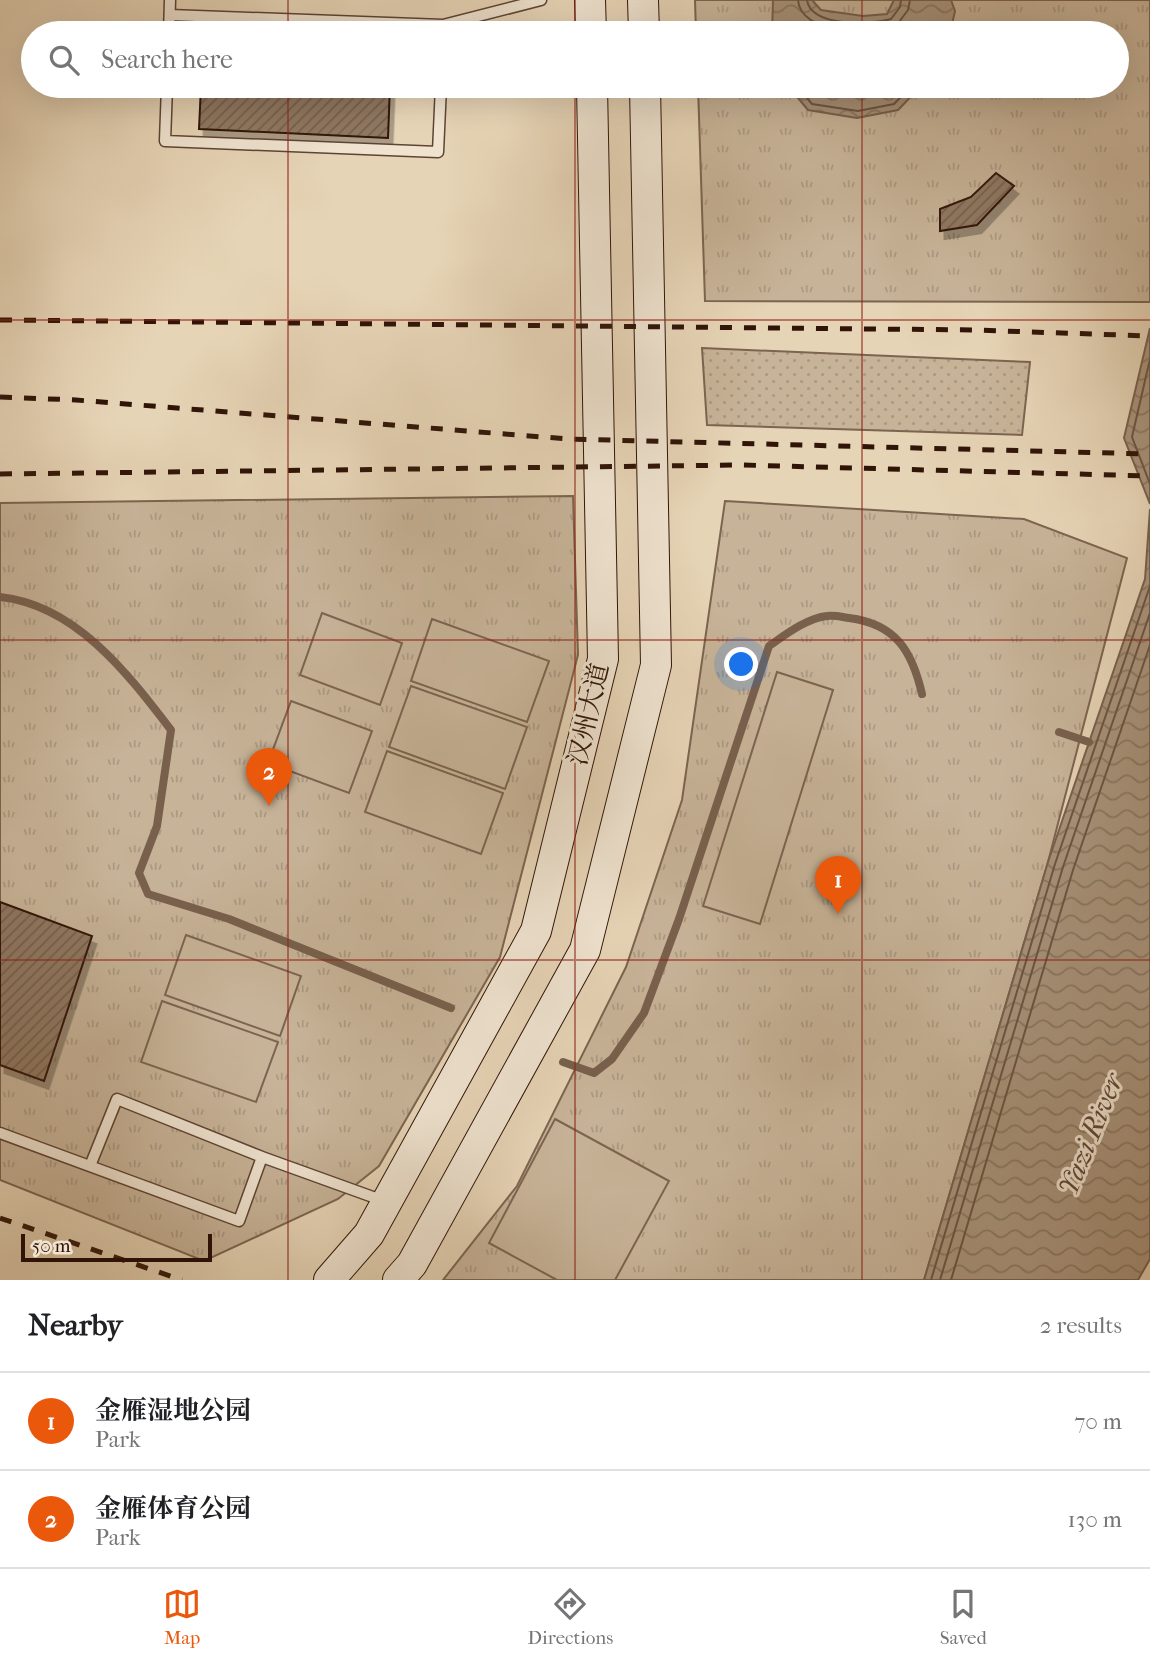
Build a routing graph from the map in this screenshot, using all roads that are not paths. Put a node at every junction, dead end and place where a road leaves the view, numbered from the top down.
1 (170, 0) edge
2 (541, 0) edge
3 (590, 0) edge
4 (643, 0) edge
5 (170, 15) junction
6 (170, 21) edge
7 (287, 21) edge
8 (470, 21) edge
9 (591, 21) edge
10 (644, 21) edge
11 (167, 98) edge
12 (440, 98) edge
13 (592, 98) edge
14 (645, 98) edge
15 (0, 1133) edge
16 (262, 1157) junction
17 (90, 1166) junction
18 (387, 1202) junction
19 (329, 1280) edge
20 (398, 1280) edge

1 - 5 lane
2 - 8 lane
3 - 9 main road
4 - 10 main road
5 - 6 lane
5 - 7 lane
11 - 12 lane
13 - 18 main road, 汉州大道
14 - 20 main road, 汉州大道
15 - 17 lane
16 - 17 lane
16 - 17 lane
16 - 18 lane
18 - 19 main road, 汉州大道

